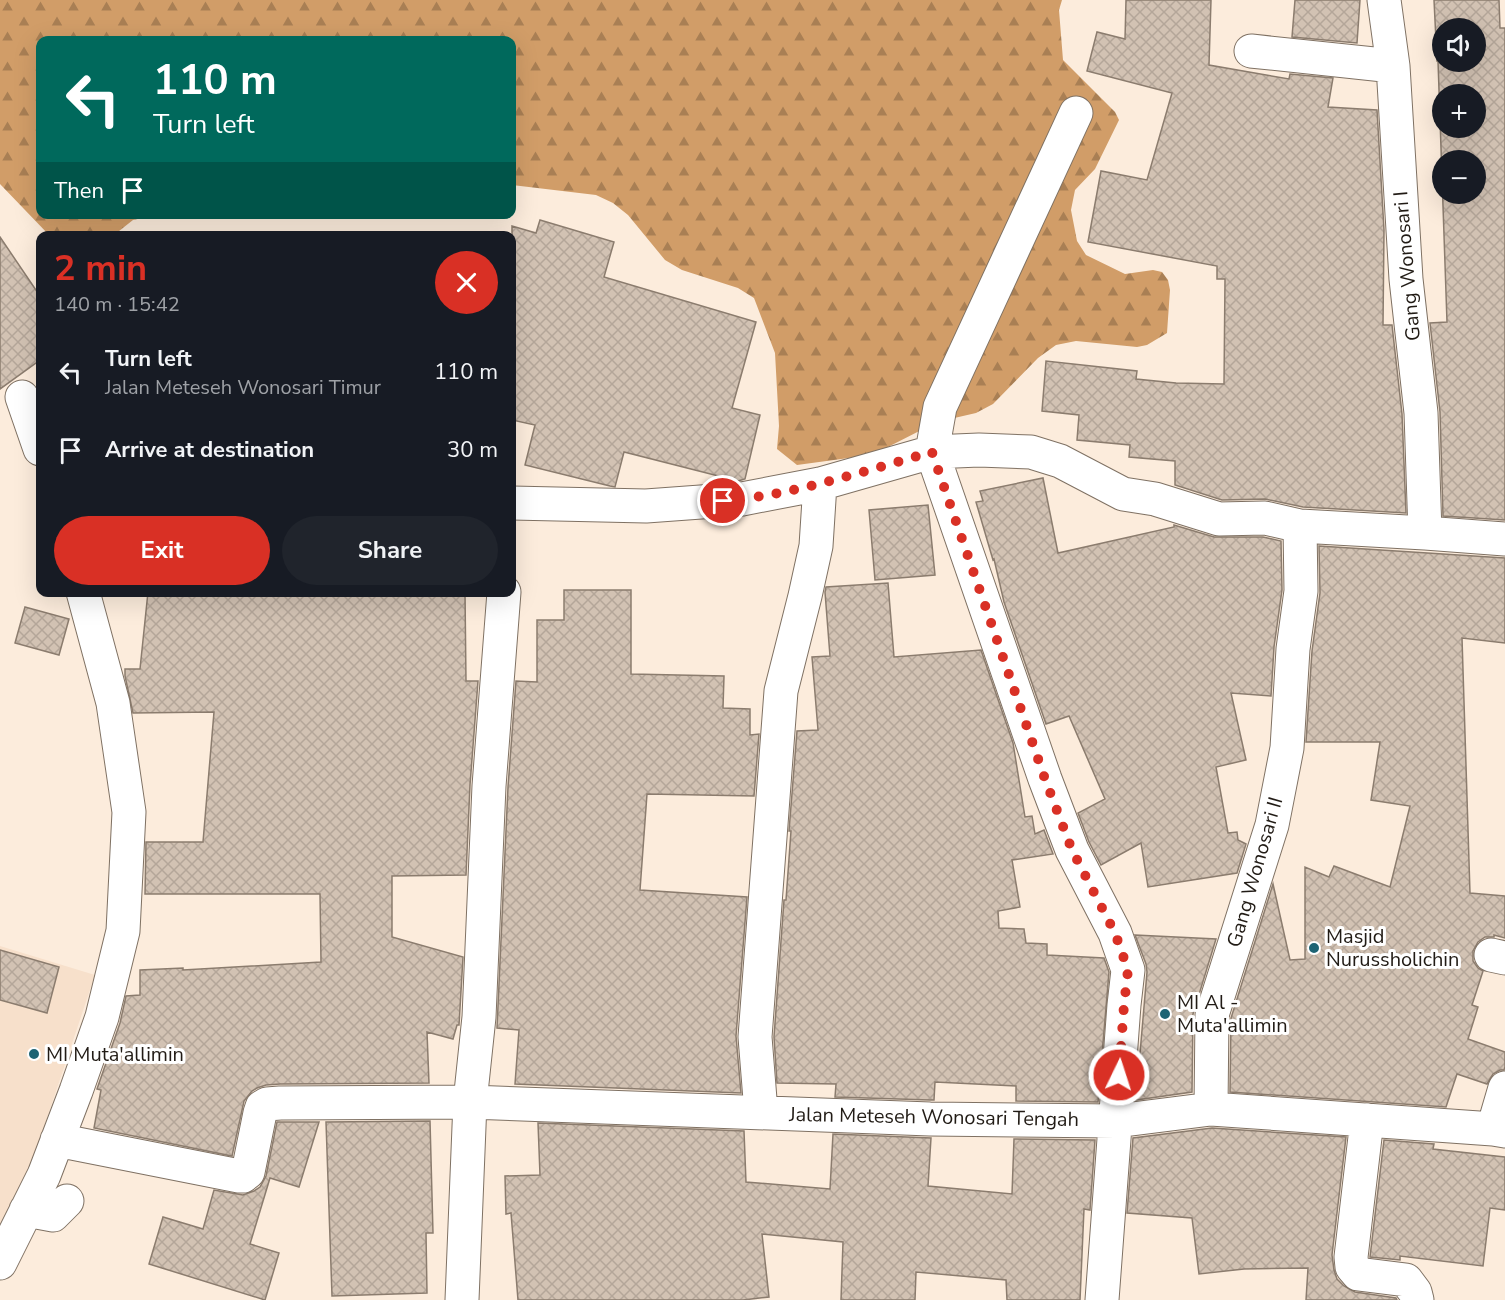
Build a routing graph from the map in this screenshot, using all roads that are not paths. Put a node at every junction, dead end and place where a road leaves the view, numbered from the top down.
1 (1384, 0) edge
2 (1251, 51) dead end
3 (1393, 66) junction
4 (1076, 113) dead end
5 (21, 399) edge
6 (36, 438) edge
7 (932, 452) junction
8 (820, 484) junction
9 (516, 503) edge
10 (1300, 526) junction
11 (1425, 533) junction
12 (1505, 539) edge
13 (84, 597) edge
14 (504, 597) edge
15 (1505, 1088) edge
16 (470, 1102) junction
17 (1211, 1109) junction
18 (761, 1112) junction
19 (1367, 1120) junction
20 (1116, 1121) junction
21 (1499, 1130) edge
22 (57, 1140) junction
23 (67, 1201) dead end
24 (26, 1210) junction
25 (0, 1263) edge
26 (462, 1300) edge
27 (1102, 1300) edge
28 (1417, 1300) edge

1 - 3 street, Gang Wonosari I
2 - 3 street
3 - 11 street, Gang Wonosari I
4 - 7 street
5 - 6 street
7 - 8 street
7 - 10 street
7 - 20 street
8 - 9 street
8 - 18 street
10 - 11 street
10 - 17 street, Gang Wonosari II
11 - 12 street
13 - 22 street
14 - 16 street
15 - 21 street
16 - 18 street, Jalan Meteseh Wonosari Tengah
16 - 22 street, Jalan Meteseh Wonosari Tengah
16 - 26 street
17 - 19 street, Jalan Meteseh Wonosari Tengah
17 - 20 street, Jalan Meteseh Wonosari Tengah
18 - 20 street, Jalan Meteseh Wonosari Tengah
19 - 21 street, Jalan Meteseh Wonosari Tengah
19 - 28 street
20 - 27 street
22 - 24 street
23 - 24 street
24 - 25 street

